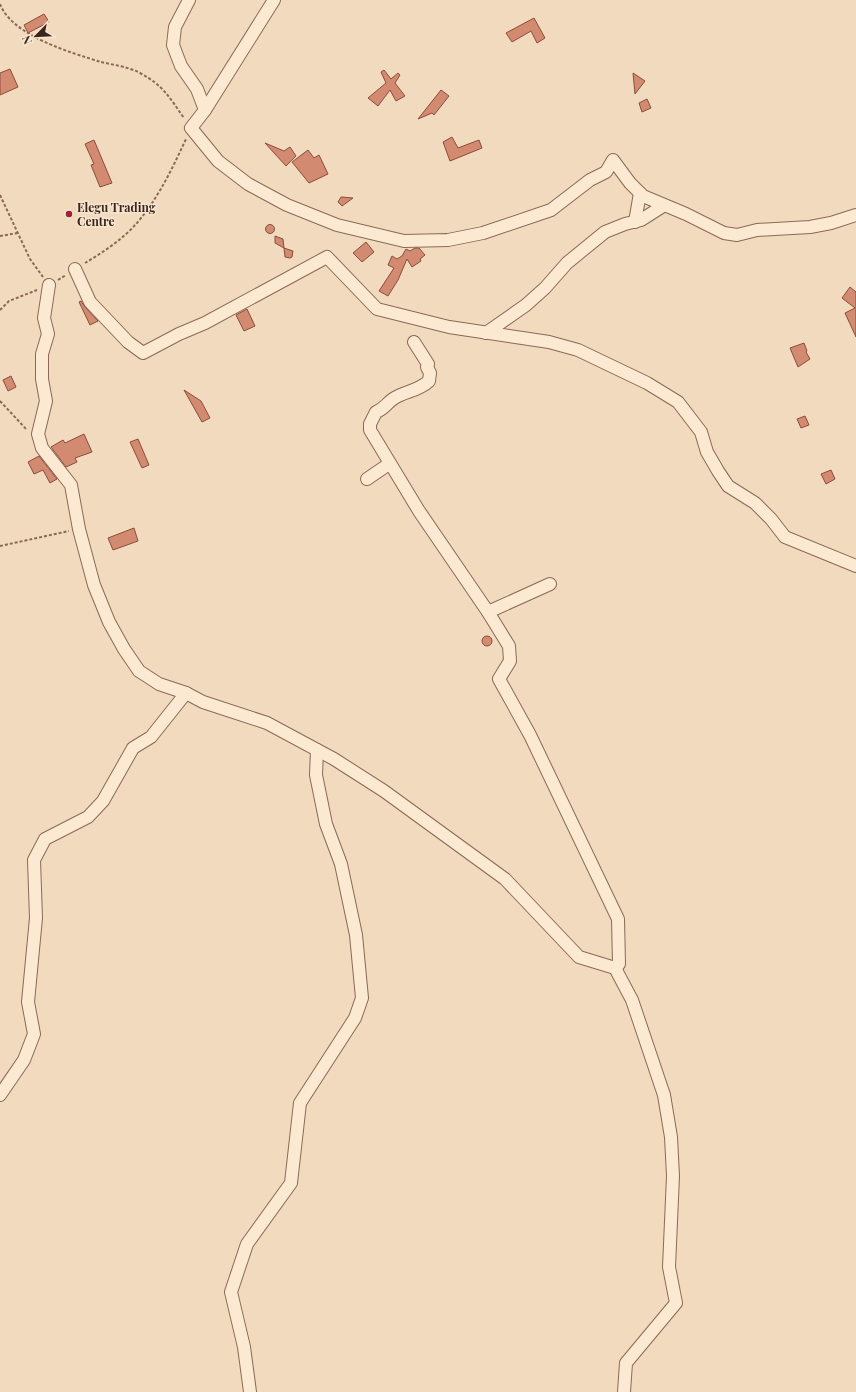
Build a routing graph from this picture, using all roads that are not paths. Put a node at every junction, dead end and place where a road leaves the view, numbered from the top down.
1 (189, 0) edge
2 (274, 0) edge
3 (205, 110) junction
4 (640, 193) junction
5 (663, 206) junction
6 (856, 215) edge
7 (635, 222) junction
8 (75, 269) road end
9 (49, 285) road end
10 (486, 333) junction
11 (414, 342) dead end
12 (389, 464) junction
13 (368, 478) dead end
14 (856, 566) edge
15 (550, 584) dead end
16 (488, 612) junction
17 (186, 694) junction
18 (317, 750) junction
19 (615, 968) junction
20 (0, 1094) edge
21 (250, 1392) edge
22 (624, 1392) edge

1 - 3 street
2 - 3 street
3 - 4 street
4 - 5 street
4 - 7 street
5 - 6 street
5 - 7 street
7 - 10 street
8 - 10 street
9 - 17 street
10 - 14 street
11 - 12 street
12 - 13 street
12 - 16 street
15 - 16 street
16 - 19 street
17 - 18 street
17 - 20 street
18 - 19 street
18 - 21 street
19 - 22 street

